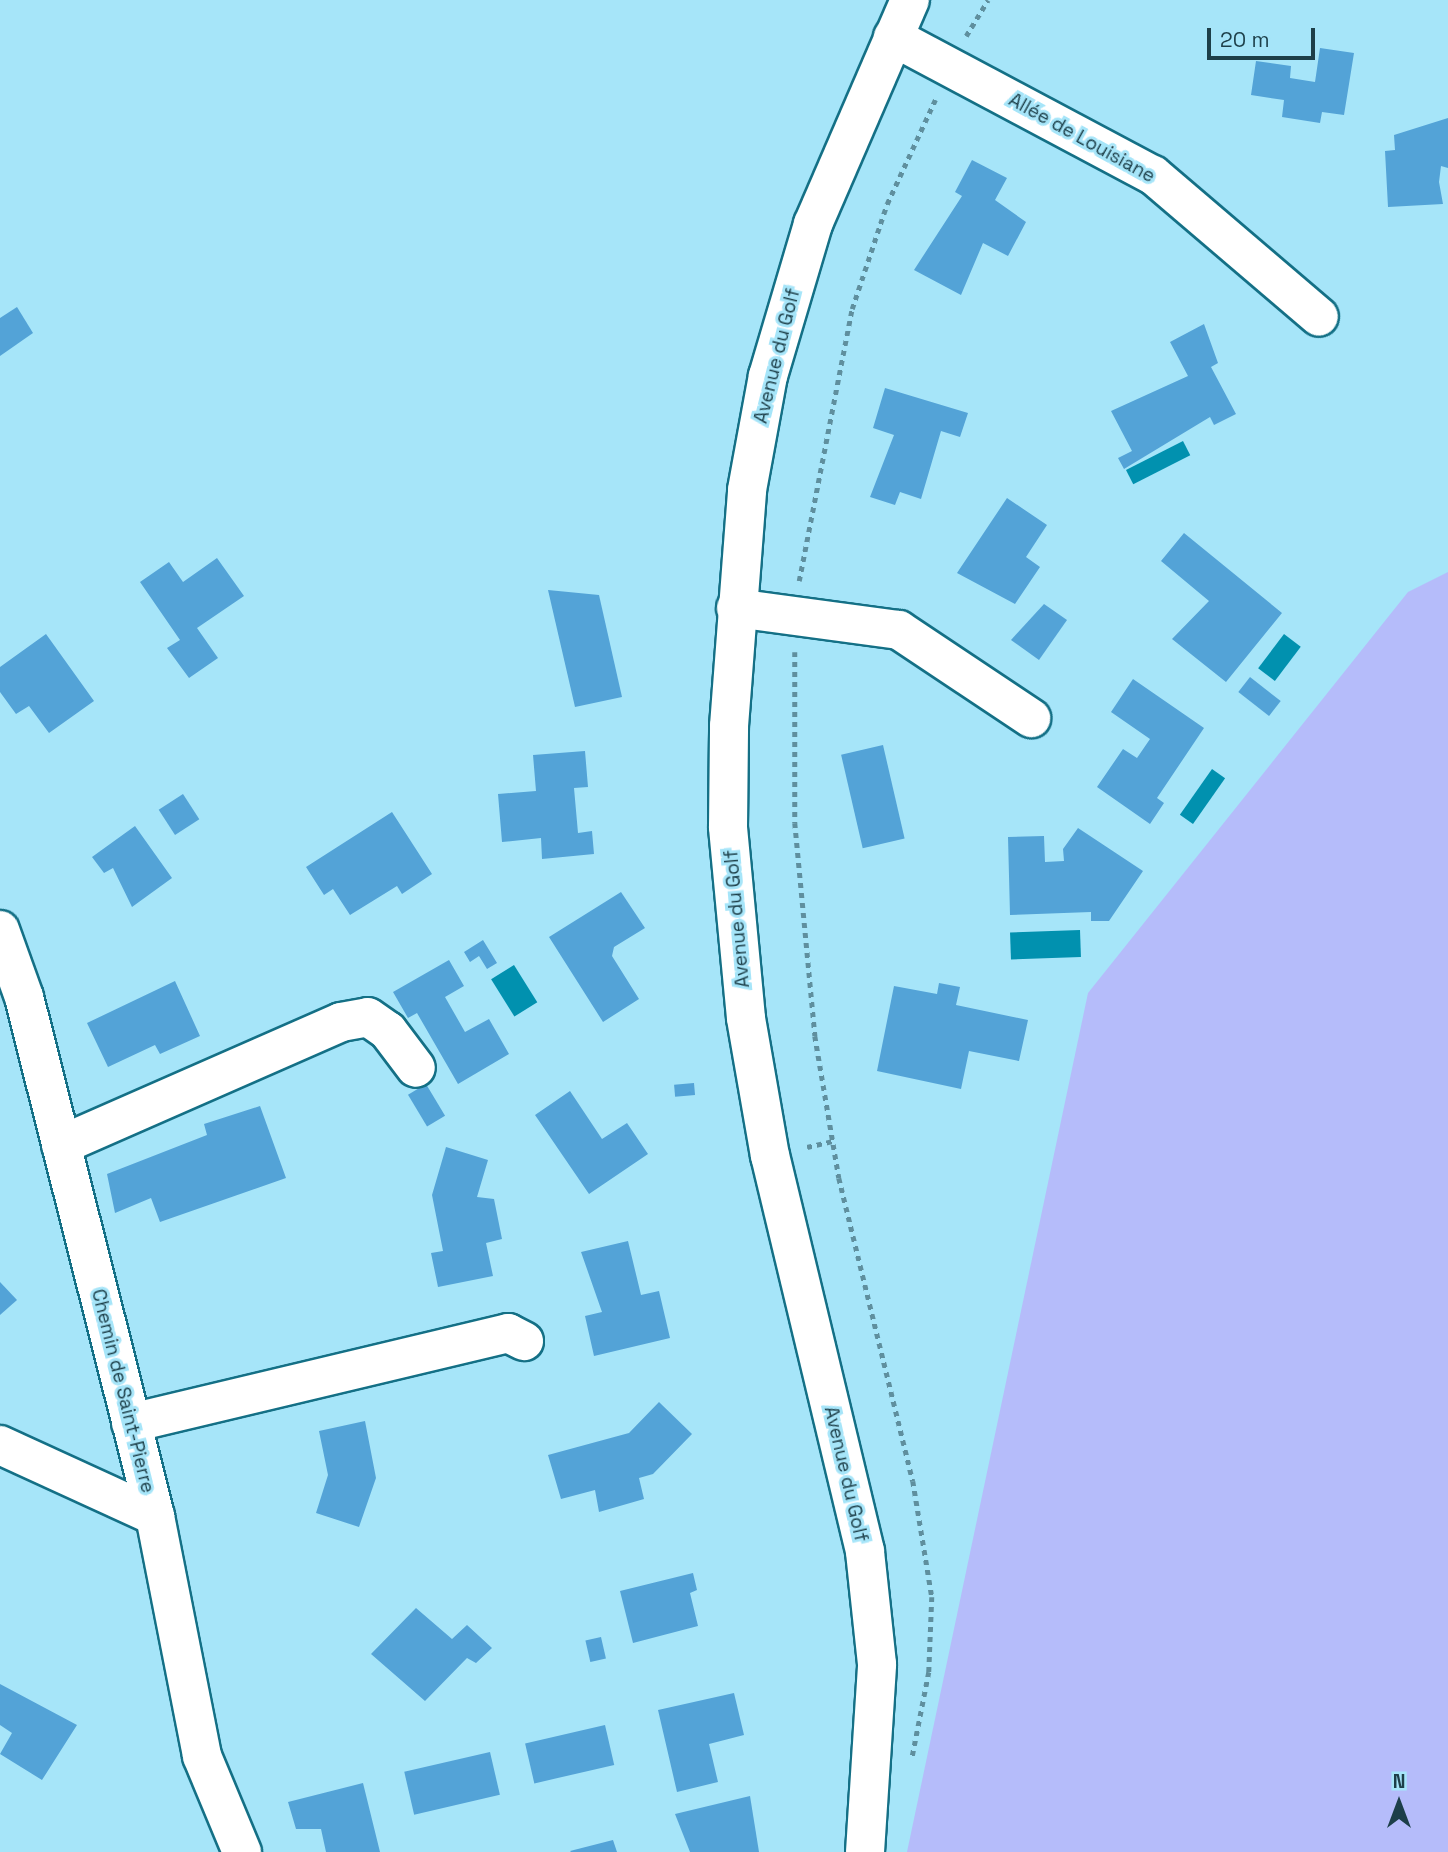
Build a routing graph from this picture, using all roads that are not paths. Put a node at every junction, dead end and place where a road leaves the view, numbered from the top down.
1 (910, 0) edge
2 (893, 37) junction
3 (1319, 317) dead end
4 (736, 608) junction
5 (1031, 718) dead end
6 (0, 930) edge
7 (416, 1068) dead end
8 (61, 1145) junction
9 (524, 1341) dead end
10 (131, 1423) junction
11 (0, 1445) edge
12 (155, 1516) junction
13 (242, 1852) edge
14 (865, 1852) edge

1 - 2 street, Avenue du Golf
2 - 3 street, Allée de Louisiane
2 - 4 street, Avenue du Golf
4 - 5 street
4 - 14 street, Avenue du Golf
6 - 8 street, Chemin de Saint-Pierre
7 - 8 street
8 - 10 street, Chemin de Saint-Pierre
9 - 10 street
10 - 12 street, Chemin de Saint-Pierre
11 - 12 street
12 - 13 street, Chemin de Saint-Pierre

